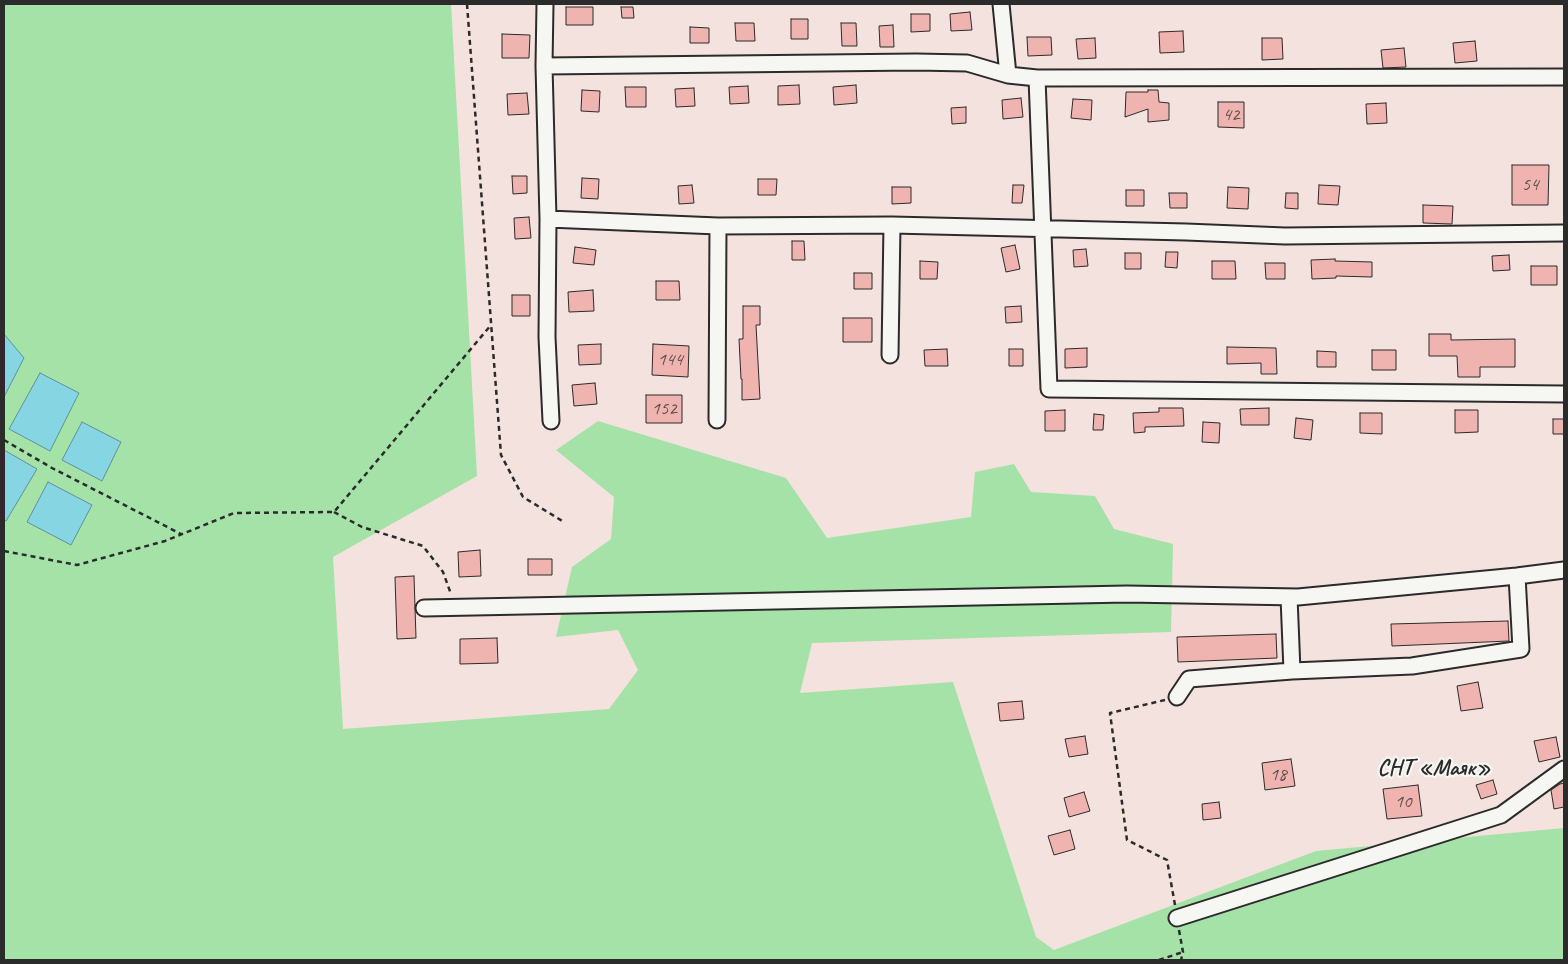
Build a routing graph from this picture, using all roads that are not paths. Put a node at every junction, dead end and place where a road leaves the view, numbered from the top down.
1 (545, 4) edge
2 (1001, 4) edge
3 (544, 66) junction
4 (1008, 75) junction
5 (1037, 78) junction
6 (1564, 78) edge
7 (548, 219) junction
8 (892, 225) junction
9 (718, 226) junction
10 (1043, 228) junction
11 (1564, 233) edge
12 (890, 354) dead end
13 (1564, 394) edge
14 (717, 420) dead end
15 (551, 421) dead end
16 (1564, 570) edge
17 (1517, 576) junction
18 (1289, 597) junction
19 (424, 608) dead end
20 (1292, 670) junction
21 (1177, 697) road end
22 (1564, 768) edge
23 (1177, 918) road end

1 - 3 street
2 - 4 street
3 - 4 street
3 - 7 street
4 - 5 street
5 - 6 street
5 - 10 street
7 - 9 street
7 - 15 street
8 - 9 street
8 - 10 street
8 - 12 street
9 - 14 street
10 - 11 street
10 - 13 street
16 - 17 street
17 - 18 street
17 - 20 street
18 - 19 street
18 - 20 street
20 - 21 street
22 - 23 street

